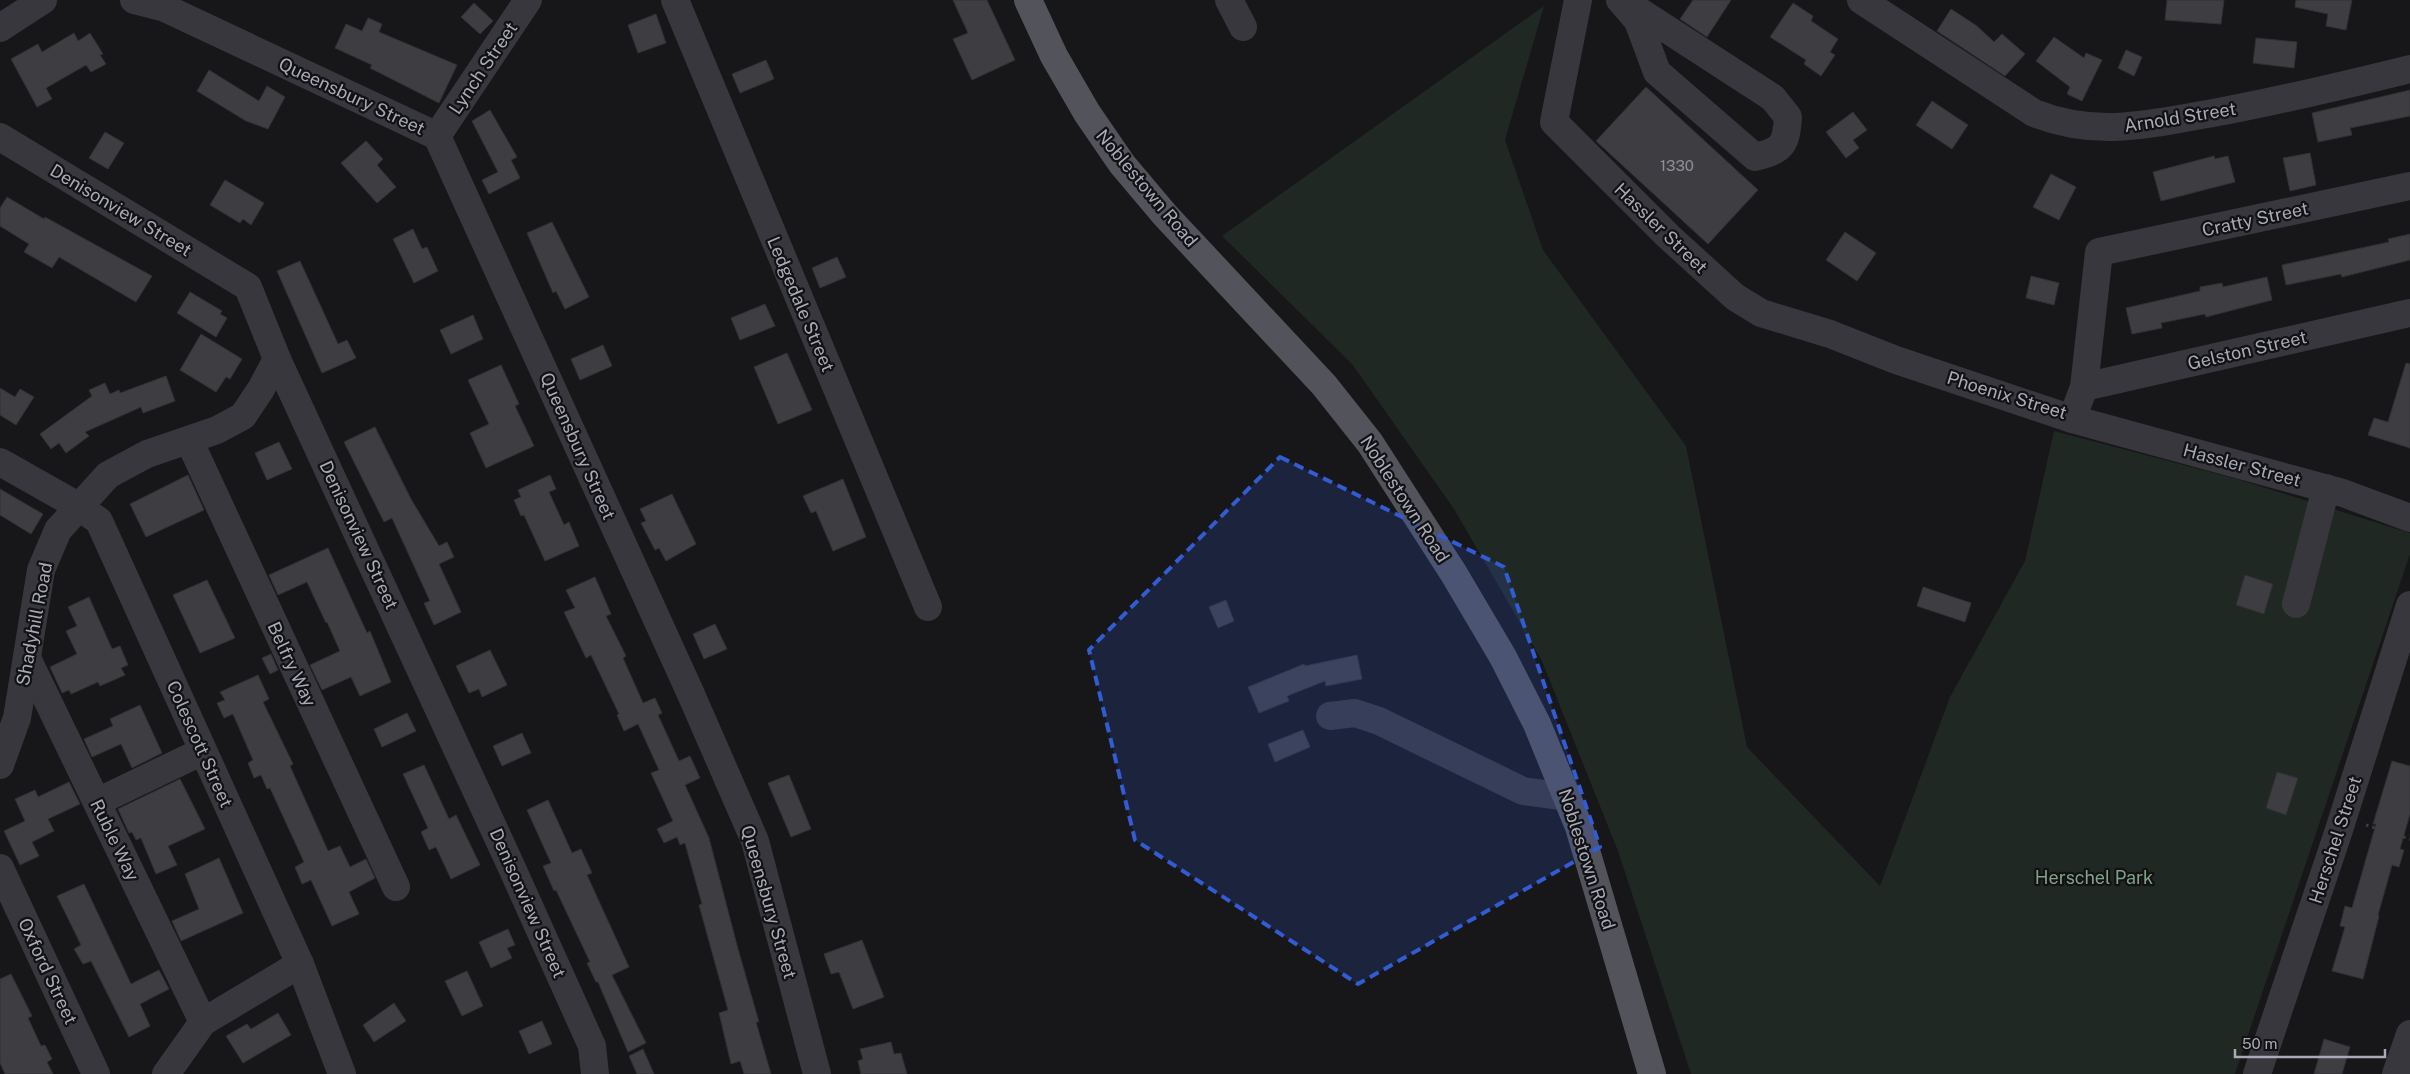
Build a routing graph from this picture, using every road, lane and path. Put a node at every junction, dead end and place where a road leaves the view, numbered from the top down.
1 (43, 0) edge
2 (134, 0) edge
3 (528, 0) edge
4 (675, 0) edge
5 (1028, 0) edge
6 (1229, 0) edge
7 (1578, 0) edge
8 (1621, 0) edge
9 (1861, 0) edge
10 (1244, 27) dead end
11 (0, 28) edge
12 (2410, 69) edge
13 (437, 136) junction
14 (0, 137) edge
15 (2410, 186) edge
16 (2099, 252) joint
17 (2410, 312) edge
18 (277, 359) junction
19 (1896, 360) joint
20 (2084, 387) junction
21 (2072, 419) junction
22 (189, 440) junction
23 (0, 462) edge
24 (2334, 491) junction
25 (78, 506) junction
26 (2410, 518) edge
27 (2296, 604) dead end
28 (2410, 604) edge
29 (928, 607) dead end
30 (27, 658) junction
31 (1330, 716) dead end
32 (203, 751) junction
33 (0, 765) edge
34 (1567, 797) junction
35 (97, 802) junction
36 (2343, 817) junction
37 (2410, 839) edge
38 (0, 868) edge
39 (396, 887) dead end
40 (300, 964) junction
41 (203, 1022) junction
42 (2410, 1034) edge
43 (96, 1074) edge
44 (166, 1074) edge
45 (342, 1074) edge
46 (595, 1074) edge
47 (817, 1074) edge
48 (1652, 1074) edge
49 (2257, 1074) edge
50 (2396, 1074) edge

1 - 11 street
2 - 13 street, Queensbury Street
3 - 13 street, Lynch Street
4 - 29 street, Ledgedale Street
5 - 34 main road, Noblestown Road
6 - 10 street
7 - 19 street, Hassler Street
8 - 8 street
9 - 12 street, Arnold Street
13 - 47 street, Queensbury Street
14 - 18 street, Denisonview Street
15 - 16 street, Cratty Street
16 - 20 street, Phoenix Street
17 - 20 street, Gelston Street
18 - 22 street, Shadyhill Road
18 - 46 street, Denisonview Street
19 - 21 street, Phoenix Street
20 - 21 street, Phoenix Street
21 - 24 street, Hassler Street
22 - 25 street, Shadyhill Road
22 - 39 street, Belfry Way
23 - 25 street, Colescott Street
24 - 26 street, Hassler Street
24 - 27 street
25 - 30 street, Shadyhill Road
25 - 32 street, Colescott Street
28 - 36 street, Herschel Street
30 - 33 street, Shadyhill Road
30 - 35 street, Ruble Way
31 - 34 street
32 - 35 street
32 - 40 street, Colescott Street
34 - 48 main road, Noblestown Road
35 - 41 street, Ruble Way
36 - 37 path
36 - 49 street, Herschel Street
38 - 43 street, Oxford Street
40 - 41 street
40 - 45 street, Colescott Street
41 - 44 street
42 - 50 street

